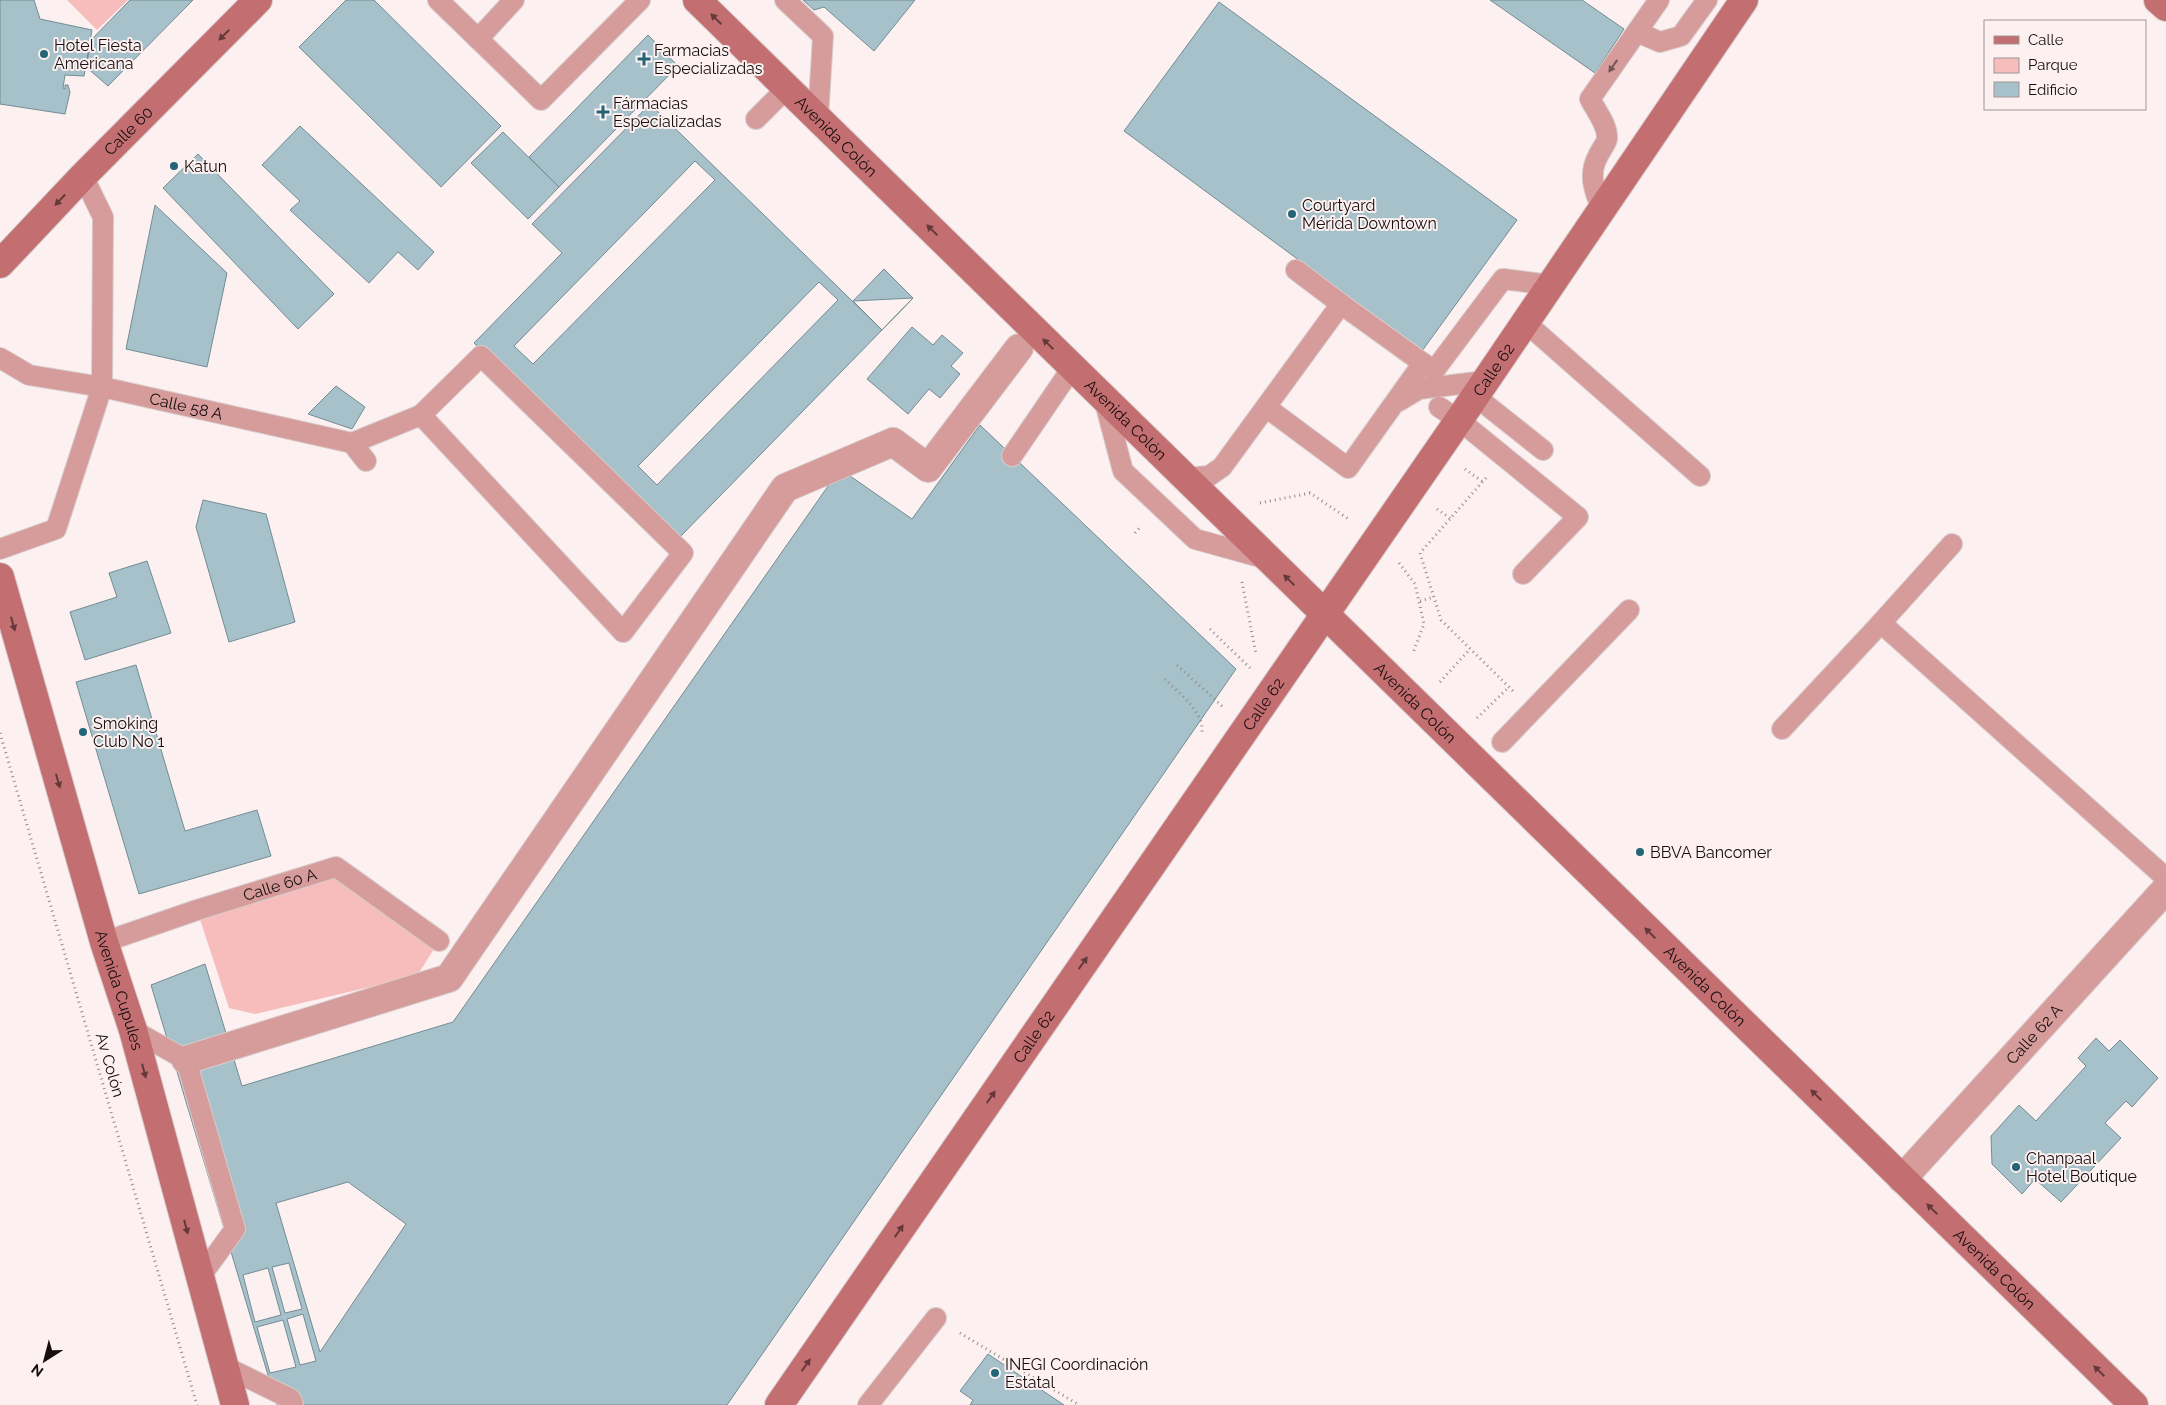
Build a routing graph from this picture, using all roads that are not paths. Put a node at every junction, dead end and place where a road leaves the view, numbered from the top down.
1 (258, 0) edge
2 (438, 0) edge
3 (514, 0) edge
4 (640, 0) edge
5 (697, 0) edge
6 (785, 0) edge
7 (1659, 0) edge
8 (1707, 0) edge
9 (1744, 0) edge
10 (2158, 0) edge
11 (2166, 7) edge
12 (1637, 32) junction
13 (478, 39) junction
14 (787, 88) junction
15 (818, 118) junction
16 (756, 119) dead end
17 (83, 176) junction
18 (1602, 209) junction
19 (0, 264) edge
20 (1296, 270) dead end
21 (1550, 284) junction
22 (1342, 304) junction
23 (1525, 322) junction
24 (1018, 348) dead end
25 (0, 358) edge
26 (1423, 363) junction
27 (1072, 368) junction
28 (102, 387) junction
29 (1480, 389) junction
30 (1104, 399) junction
31 (1394, 405) junction
32 (1266, 407) junction
33 (1449, 414) junction
34 (421, 415) junction
35 (352, 443) junction
36 (1543, 450) dead end
37 (1012, 456) dead end
38 (366, 461) dead end
39 (1700, 476) dead end
40 (1185, 478) junction
41 (1952, 544) dead end
42 (0, 549) edge
43 (1267, 559) junction
44 (1523, 574) dead end
45 (0, 577) edge
46 (1629, 610) dead end
47 (1324, 614) junction
48 (1881, 623) junction
49 (1782, 729) dead end
50 (1502, 742) dead end
51 (2166, 878) edge
52 (2166, 889) edge
53 (439, 941) dead end
54 (104, 942) junction
55 (133, 1030) junction
56 (186, 1060) junction
57 (1902, 1178) junction
58 (200, 1278) junction
59 (936, 1318) road end
60 (224, 1366) junction
61 (235, 1405) edge
62 (293, 1405) edge
63 (779, 1405) edge
64 (868, 1405) edge
65 (2134, 1405) edge

1 -> 17 street, Calle 60
2 - 13 lane
3 - 13 lane
4 - 13 lane
14 -> 5 street, Avenida Colón
6 - 15 lane
7 - 12 lane
8 - 12 lane
9 - 18 street, Calle 62
10 - 11 street
12 -> 18 lane
14 - 15 street, Avenida Colón
14 - 16 lane
27 -> 15 street, Avenida Colón
17 -> 19 street, Calle 60
17 - 28 lane
18 - 21 street, Calle 62
20 - 22 lane
21 - 23 street, Calle 62
21 - 26 lane
22 - 26 lane
22 - 32 lane
23 - 29 street, Calle 62
23 - 39 lane
24 - 56 street
25 - 28 lane, Calle 58 A
26 - 31 lane
27 - 30 street, Avenida Colón
27 - 37 lane
28 - 35 lane, Calle 58 A
28 - 42 lane
29 - 31 lane
29 - 33 street, Calle 62
29 - 36 lane
30 - 40 street, Avenida Colón
30 - 43 lane
31 - 32 lane
32 - 40 lane
33 - 44 lane
33 - 47 street, Calle 62
34 - 34 lane
34 - 35 lane
35 - 38 lane
40 - 43 street, Avenida Colón
41 - 48 lane
47 -> 43 street, Avenida Colón
45 -> 54 street, Avenida Cupules
46 - 50 lane
57 -> 47 street, Avenida Colón
63 -> 47 street, Calle 62
48 - 49 lane
48 - 51 lane
52 - 57 street, Calle 62 A
53 - 54 lane, Calle 60 A
54 - 55 street, Avenida Cupules
55 - 56 lane
55 -> 58 street, Avenida Cupules
56 - 58 lane
65 -> 57 street, Avenida Colón
58 - 60 street, Avenida Cupules
59 - 64 lane
60 - 61 street, Avenida Cupules
60 - 62 lane

